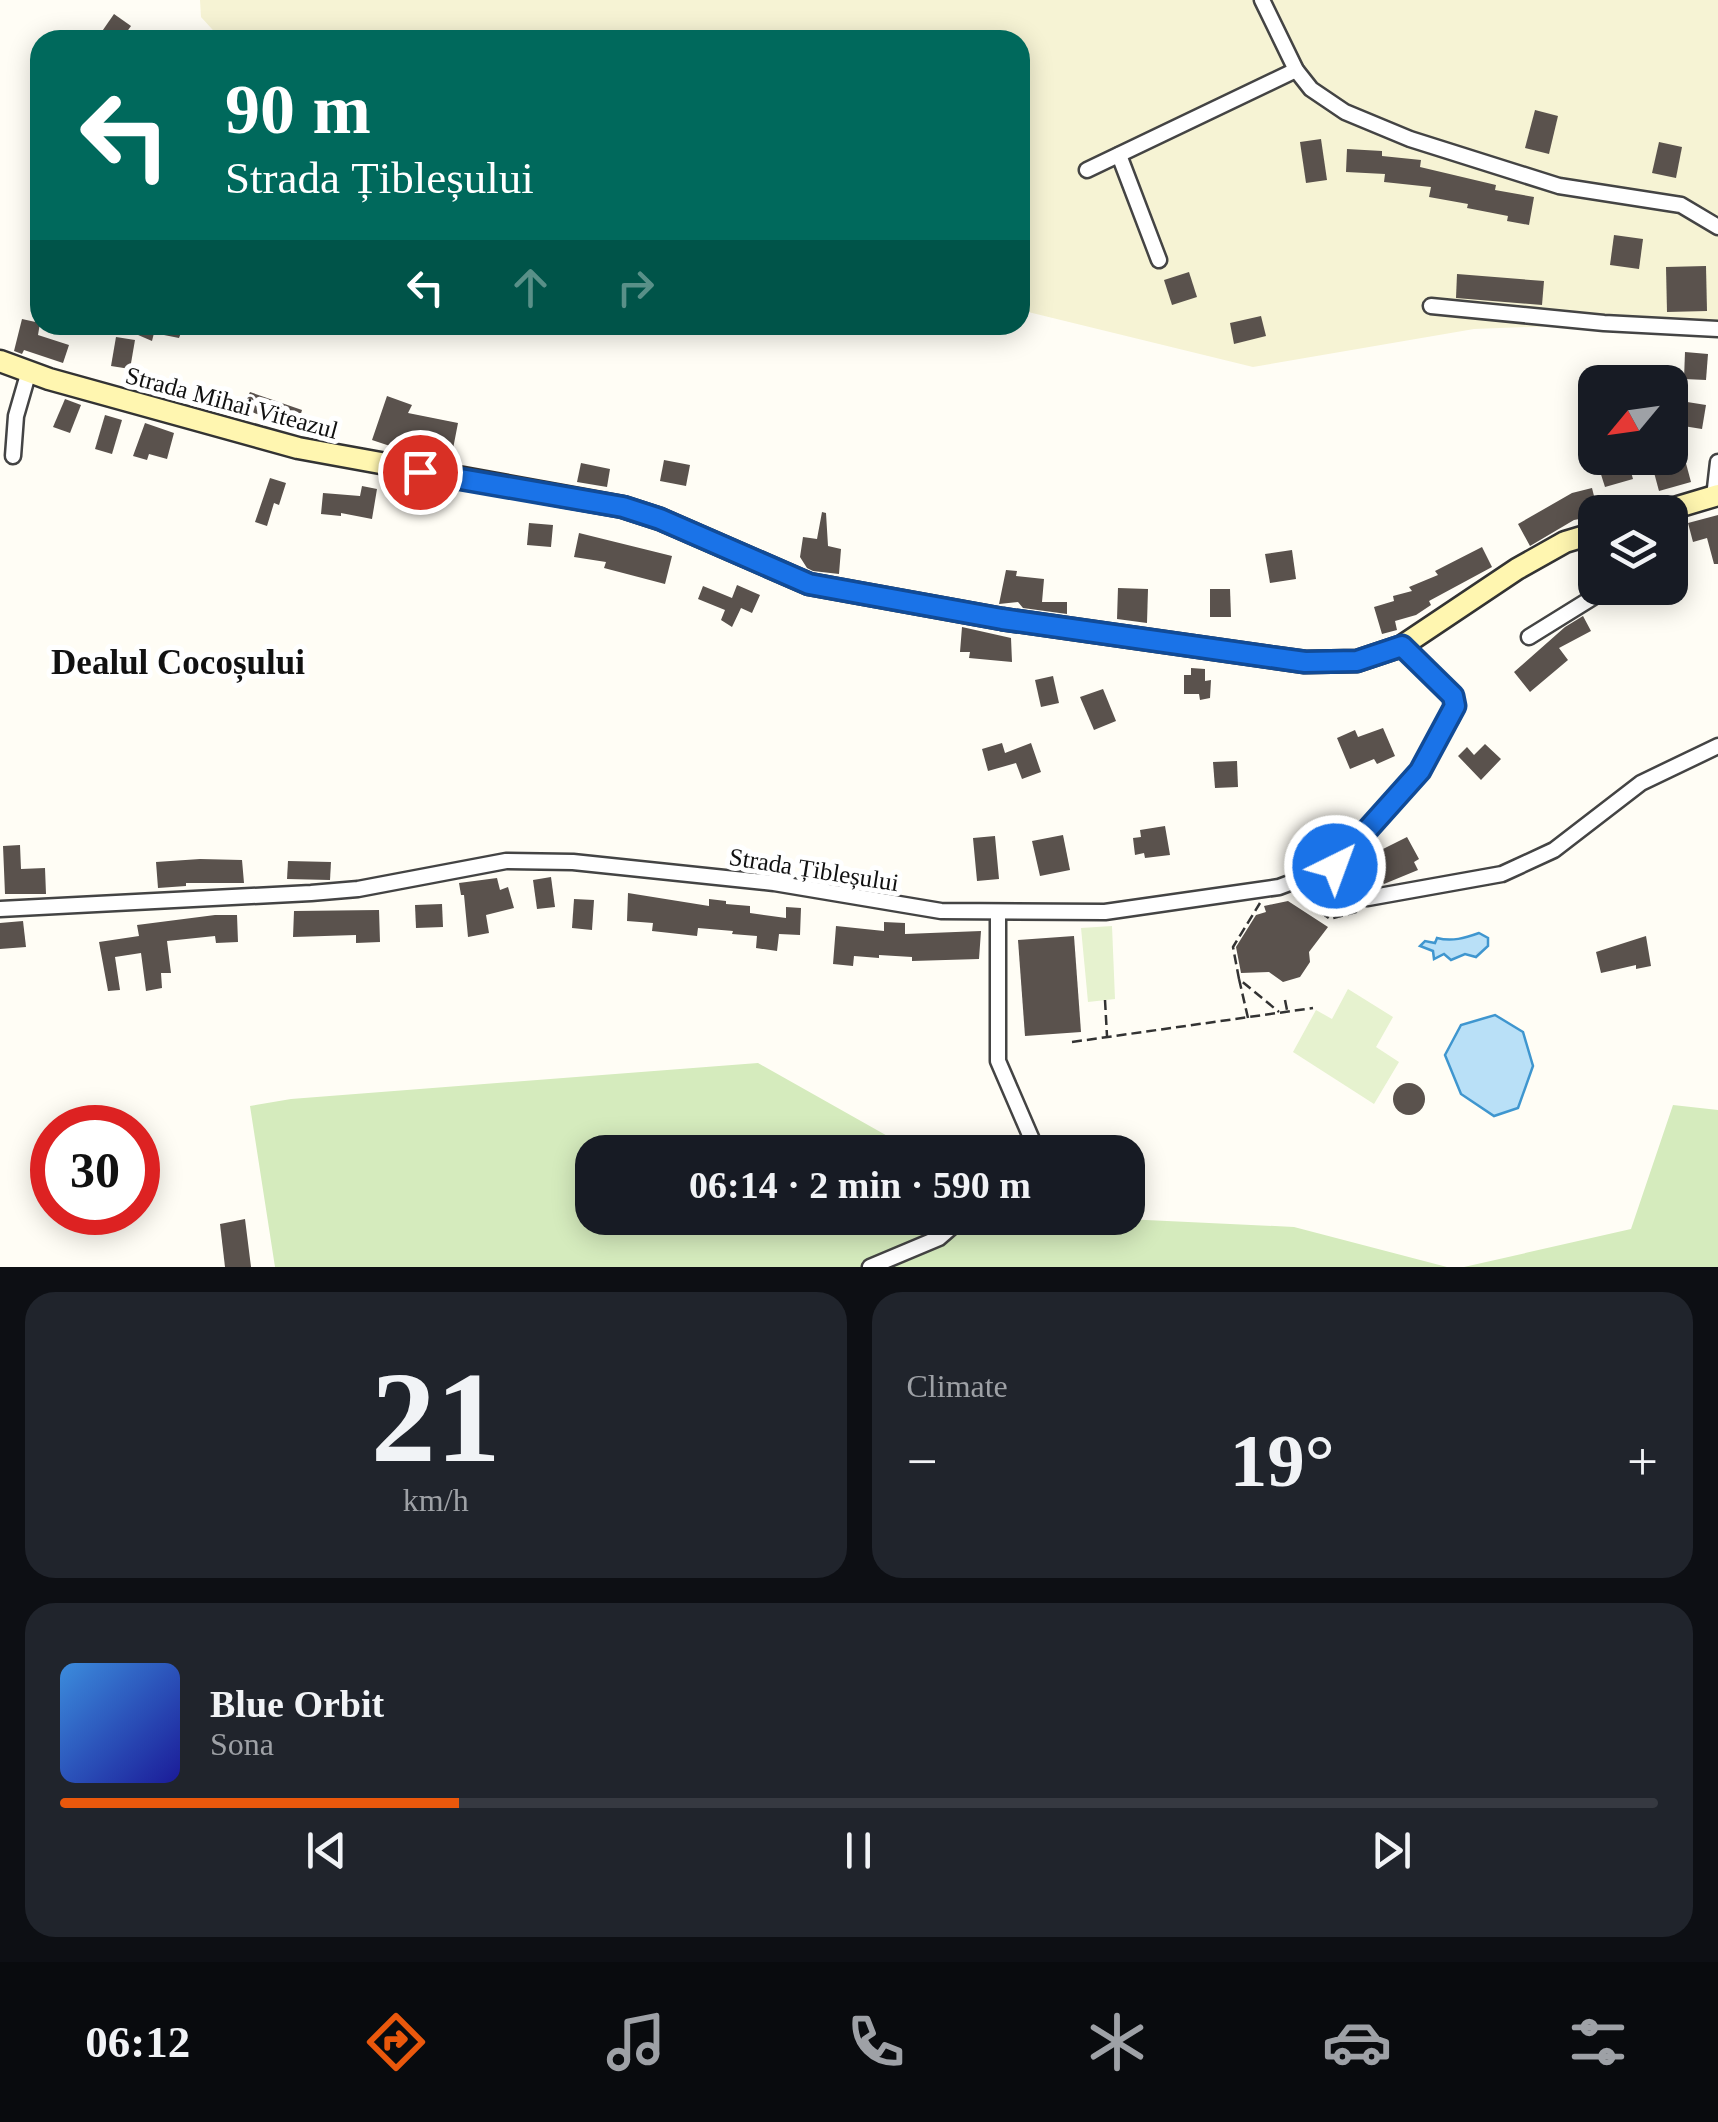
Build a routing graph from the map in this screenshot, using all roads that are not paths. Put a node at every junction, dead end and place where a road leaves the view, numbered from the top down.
1 (1262, 0) edge
2 (1296, 70) junction
3 (1119, 155) junction
4 (1086, 170) dead end
5 (1718, 227) edge
6 (1158, 260) dead end
7 (1432, 306) dead end
8 (1718, 329) edge
9 (0, 361) edge
10 (28, 371) junction
11 (13, 456) dead end
12 (1718, 462) edge
13 (1716, 496) edge
14 (1688, 507) edge
15 (1578, 538) edge
16 (1581, 605) edge
17 (1529, 637) dead end
18 (1402, 646) junction
19 (1718, 746) edge
20 (1335, 866) junction
21 (0, 909) edge
22 (998, 912) junction
23 (1030, 1135) edge
24 (942, 1235) edge
25 (870, 1267) edge

1 - 2 street
2 - 3 street
2 - 5 street
3 - 4 street
3 - 6 street
7 - 8 street
9 - 10 main road, Strada Mihai Viteazul
10 - 11 street
10 - 18 main road, Strada Mihai Viteazul
12 - 13 street
13 - 14 main road
15 - 18 main road, Strada Mihai Viteazul
16 - 17 street
18 - 20 street, Strada Țibleșului
19 - 20 street
20 - 22 street, Strada Țibleșului
21 - 22 street, Strada Țibleșului
22 - 23 street
24 - 25 street

